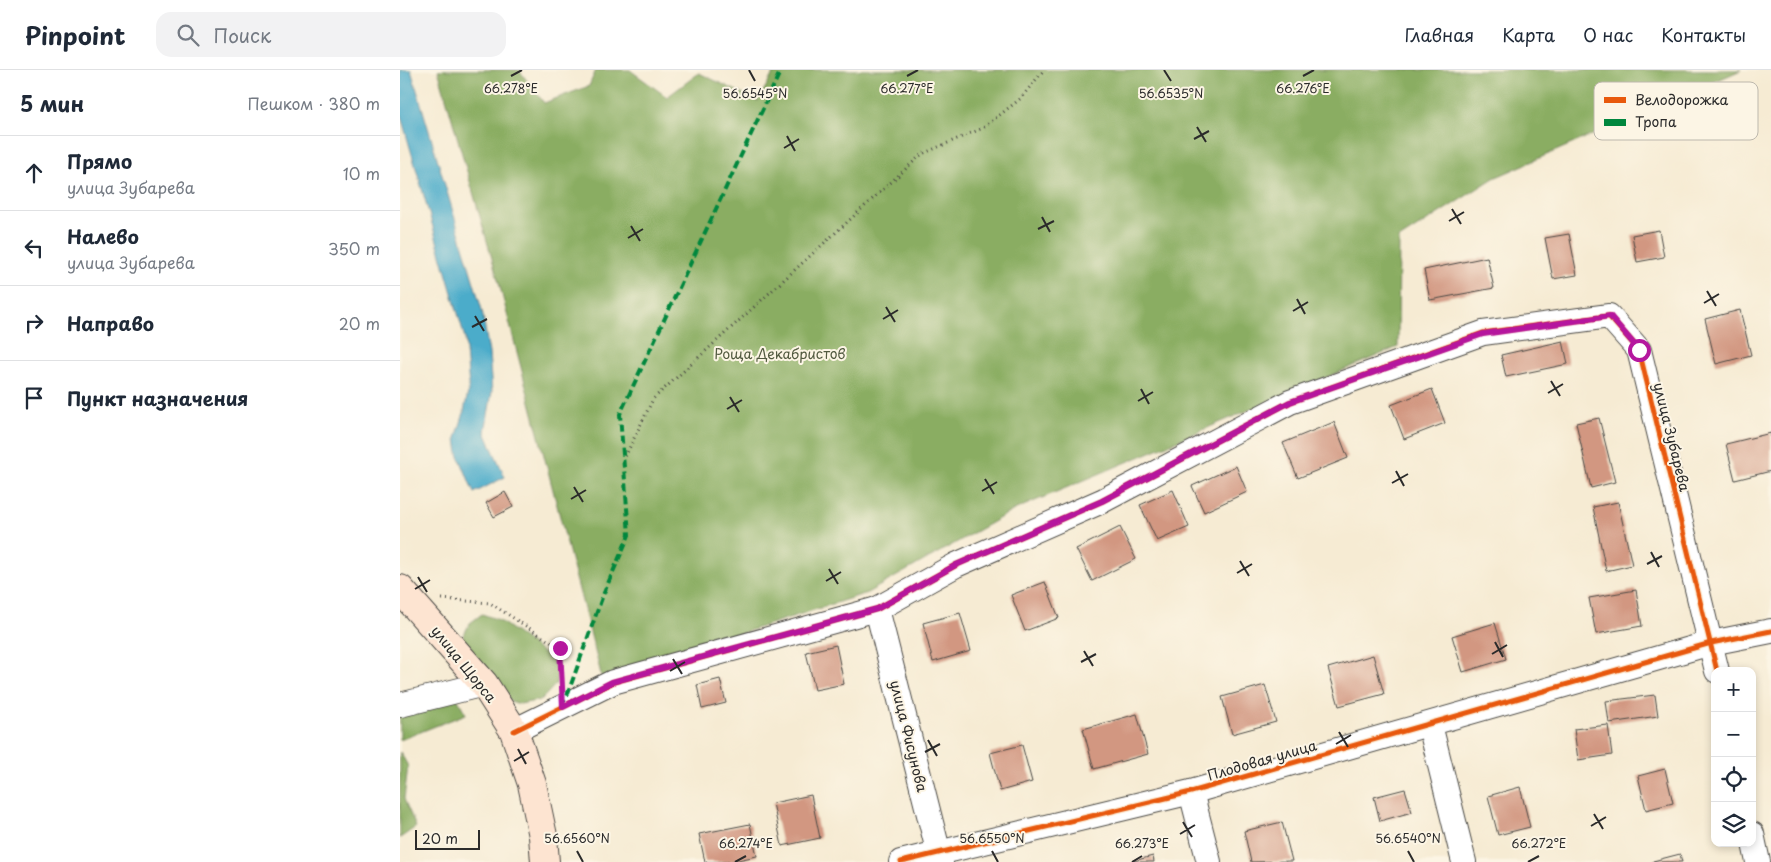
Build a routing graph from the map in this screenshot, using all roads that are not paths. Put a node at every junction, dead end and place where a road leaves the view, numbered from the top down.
1 (400, 589) edge
2 (877, 609) junction
3 (1771, 631) edge
4 (1711, 644) junction
5 (1716, 667) edge
6 (484, 684) junction
7 (400, 705) edge
8 (1430, 725) junction
9 (514, 732) junction
10 (1192, 792) junction
11 (1755, 847) edge
12 (940, 858) edge
13 (545, 862) edge
14 (901, 862) edge
15 (1209, 862) edge
16 (1464, 862) edge
17 (1758, 862) edge

1 - 6 main road, улица Щорса
2 - 4 street, улица Зубарева
2 - 9 street, улица Зубарева
2 - 12 street, улица Фисунова
3 - 4 street, Плодовая улица
4 - 5 street, улица Зубарева
4 - 8 street, Плодовая улица
6 - 7 street
6 - 9 main road, улица Щорса
8 - 10 street, Плодовая улица
8 - 16 street
9 - 13 main road, улица Щорса
10 - 12 street, Плодовая улица
10 - 15 street
11 - 17 street
12 - 14 street, Плодовая улица

